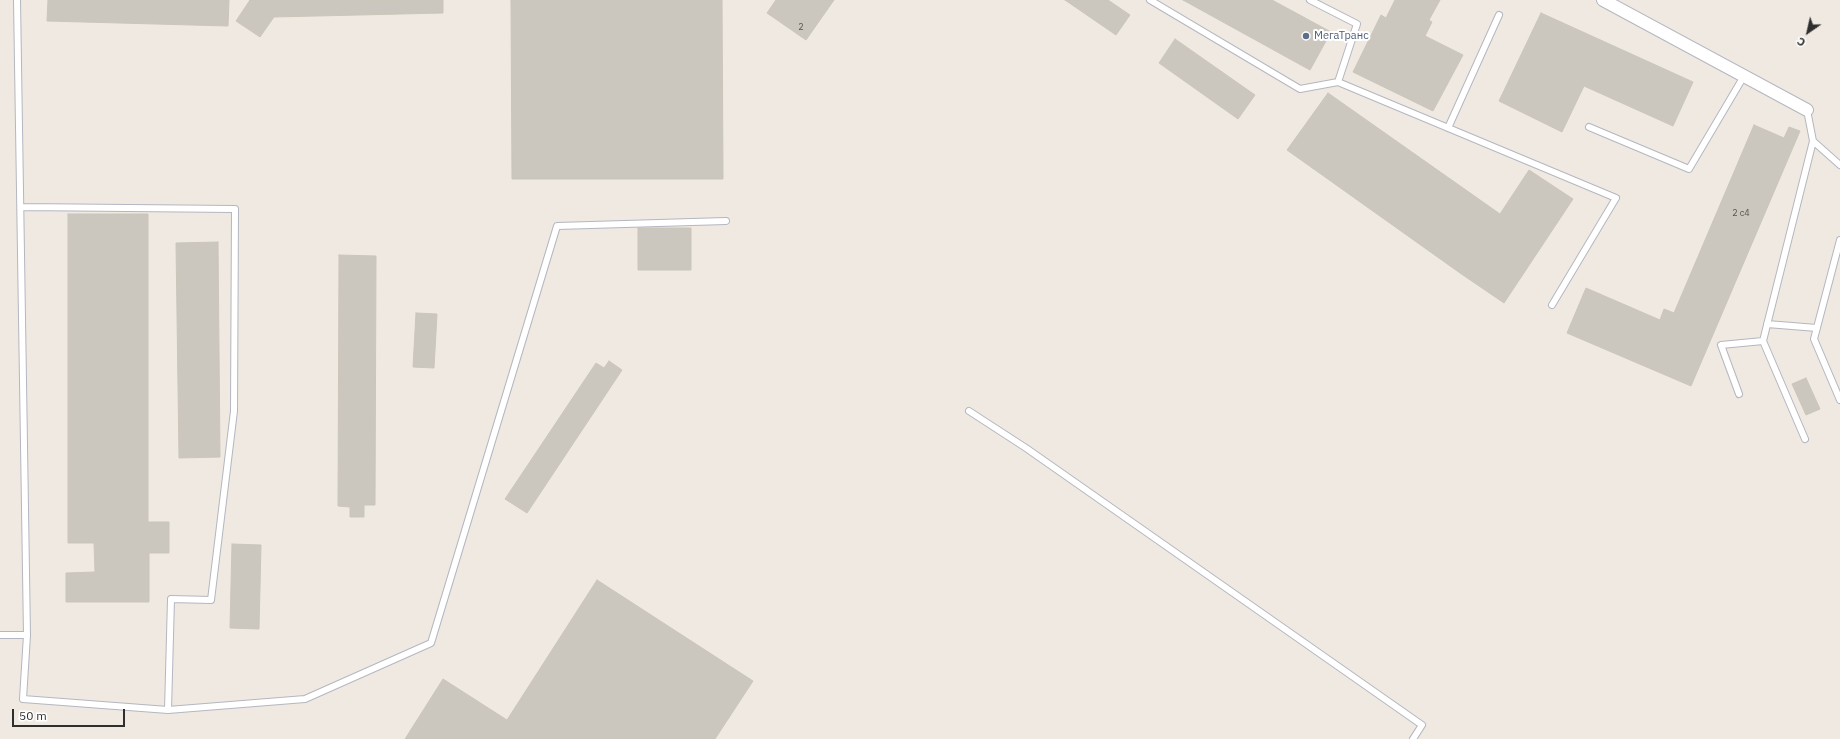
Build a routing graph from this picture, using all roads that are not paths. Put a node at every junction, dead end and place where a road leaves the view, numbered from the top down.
1 (18, 0) edge
2 (1150, 0) edge
3 (1310, 0) edge
4 (1603, 0) edge
5 (1499, 15) dead end
6 (1744, 76) junction
7 (1338, 82) junction
8 (1806, 110) joint
9 (1589, 127) dead end
10 (1448, 128) junction
11 (1813, 142) junction
12 (1840, 165) edge
13 (21, 207) junction
14 (726, 221) dead end
15 (1840, 240) edge
16 (1552, 304) dead end
17 (1767, 324) junction
18 (1817, 328) junction
19 (1763, 341) junction
20 (1739, 394) dead end
21 (1840, 400) edge
22 (969, 411) dead end
23 (1805, 439) dead end
24 (0, 635) edge
25 (27, 635) junction
26 (168, 710) junction
27 (1413, 739) edge

1 - 13 lane
2 - 7 lane
3 - 7 lane
4 - 6 street
5 - 10 lane
6 - 8 street
6 - 9 lane
7 - 10 lane
8 - 11 lane
10 - 16 lane
11 - 12 lane
11 - 17 lane
13 - 25 lane
13 - 26 lane
14 - 26 lane
15 - 18 lane
17 - 18 lane
17 - 19 lane
18 - 21 lane
19 - 20 lane
19 - 23 lane
22 - 27 lane
24 - 25 lane
25 - 26 lane

